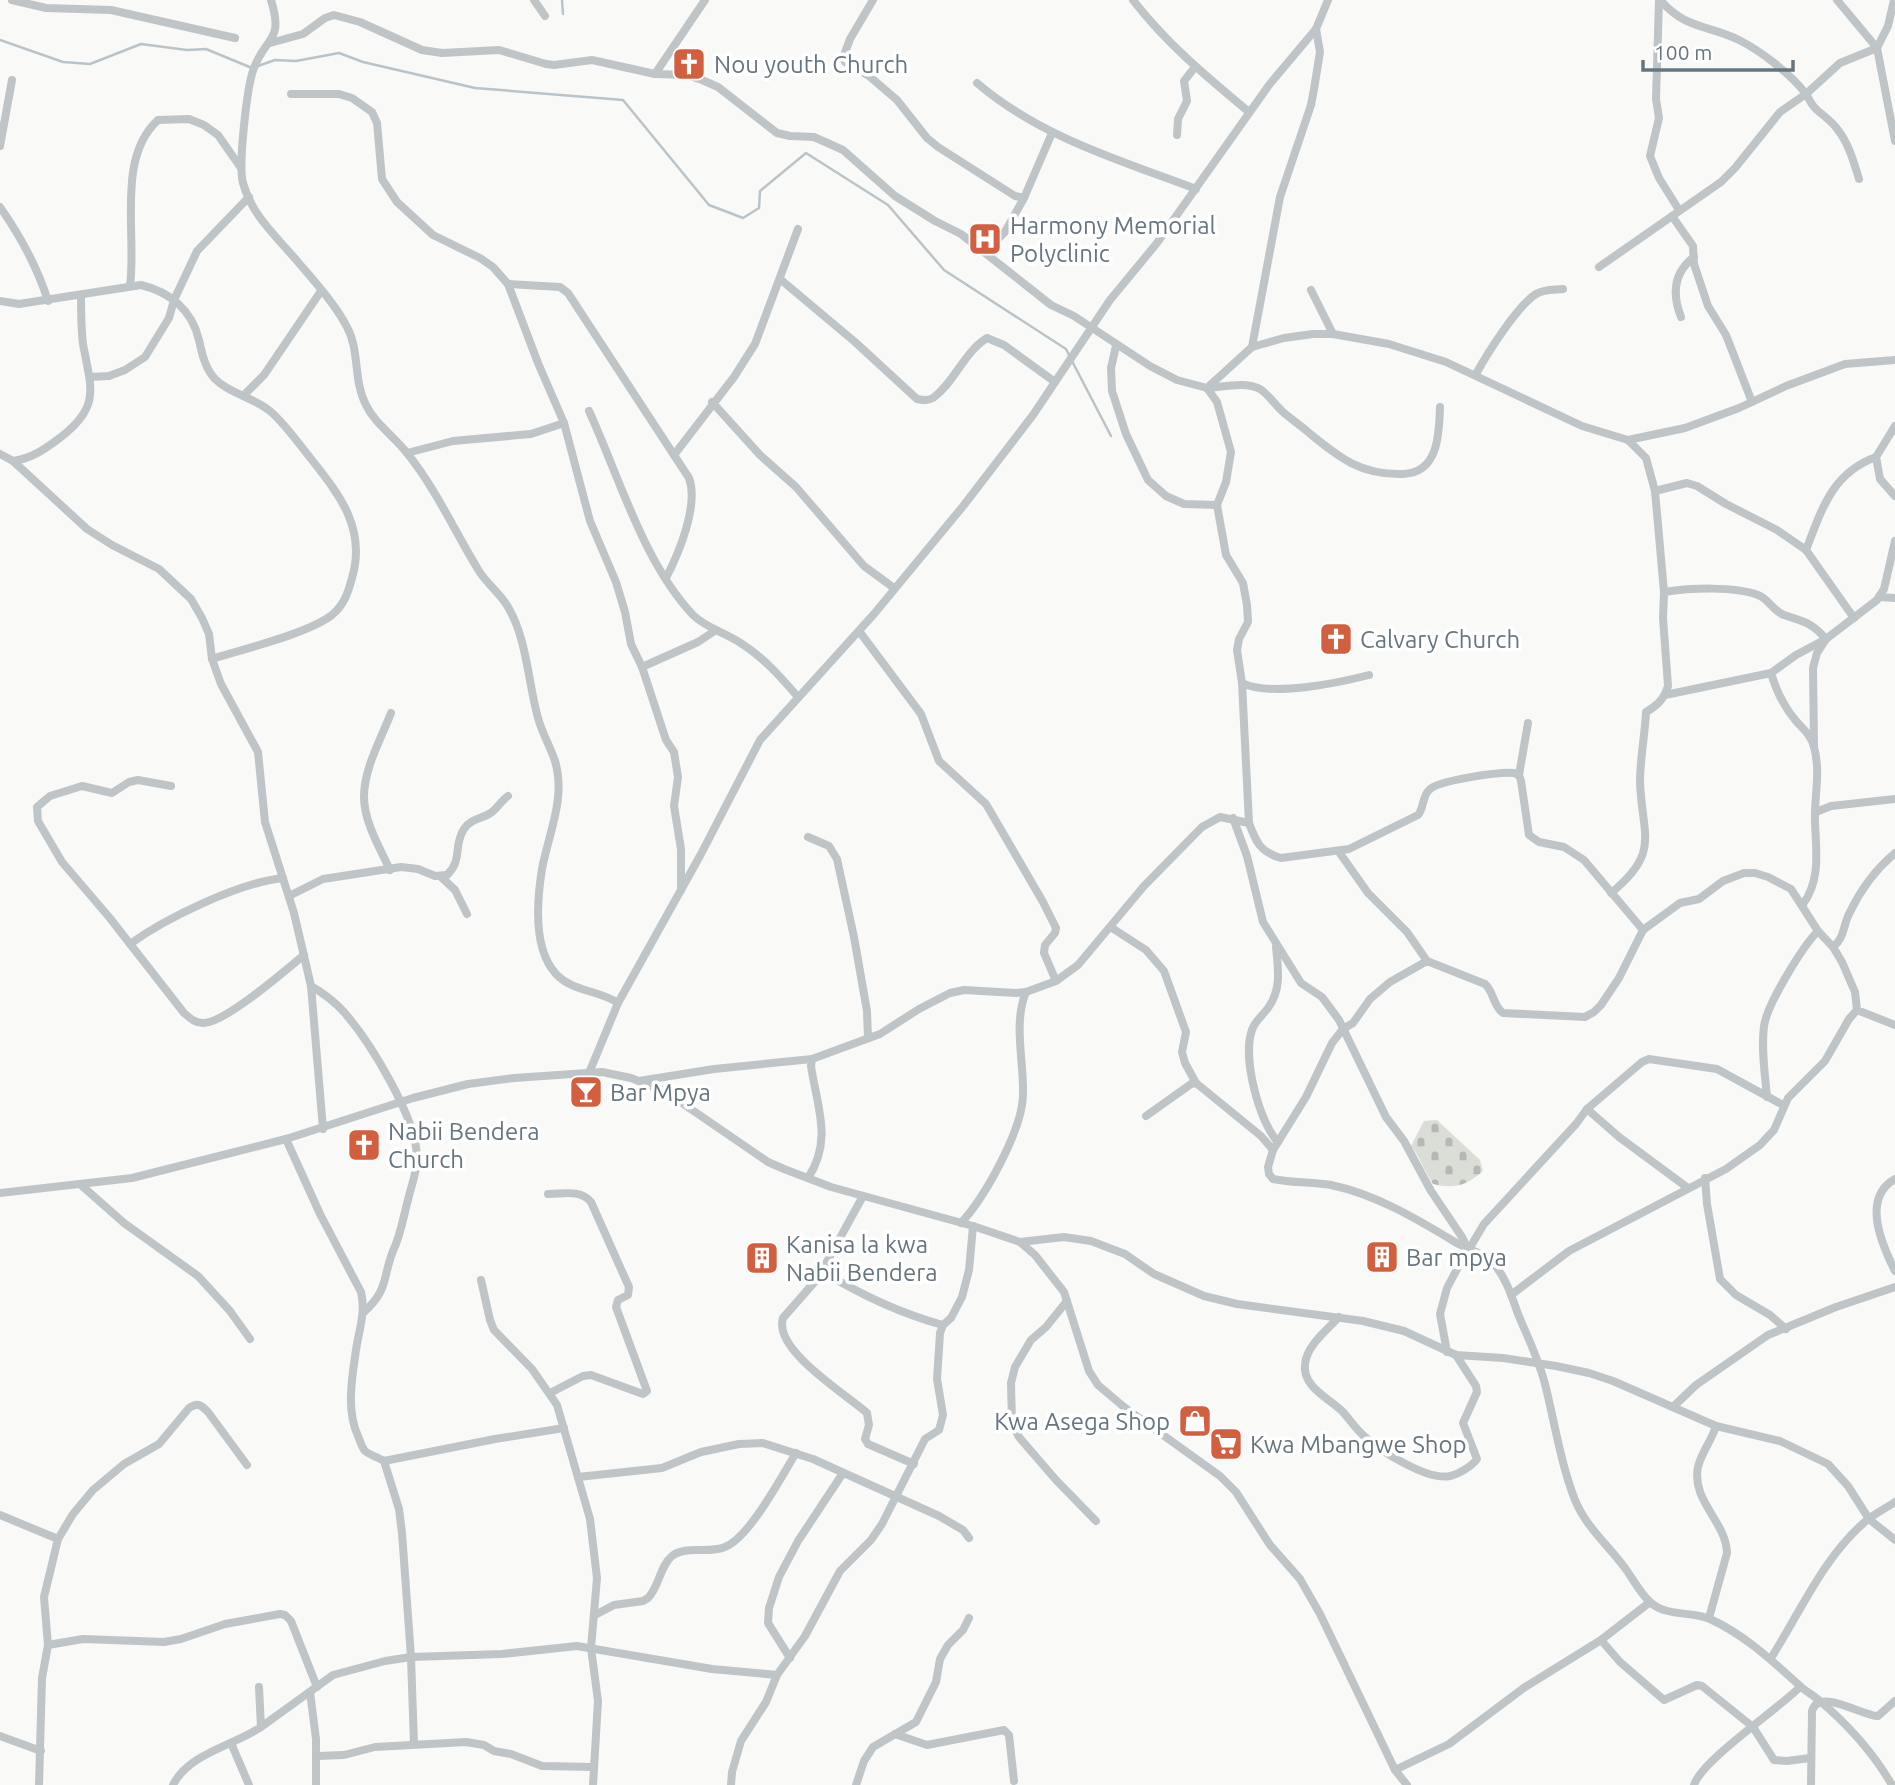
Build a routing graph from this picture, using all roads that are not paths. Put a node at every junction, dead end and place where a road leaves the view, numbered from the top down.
1 (12, 0) edge
2 (271, 0) edge
3 (534, 0) edge
4 (705, 0) edge
5 (873, 0) edge
6 (1133, 0) edge
7 (1328, 0) edge
8 (1659, 0) edge
9 (1837, 0) edge
10 (1894, 0) edge
11 (545, 16) dead end
12 (1316, 29) junction
13 (234, 38) dead end
14 (270, 43) junction
15 (1877, 48) junction
16 (1195, 67) junction
17 (655, 74) junction
18 (12, 80) dead end
19 (977, 83) dead end
20 (291, 94) dead end
21 (1806, 94) junction
22 (1249, 112) junction
23 (1052, 133) junction
24 (1177, 135) dead end
25 (1895, 141) edge
26 (0, 146) edge
27 (241, 168) junction
28 (1859, 179) dead end
29 (1196, 189) junction
30 (250, 197) junction
31 (1024, 198) junction
32 (0, 207) edge
33 (1675, 213) junction
34 (798, 229) dead end
35 (985, 252) junction
36 (1694, 257) junction
37 (1599, 267) dead end
38 (780, 279) junction
39 (508, 284) junction
40 (130, 286) junction
41 (1563, 289) dead end
42 (321, 290) junction
43 (1311, 290) dead end
44 (81, 295) junction
45 (174, 300) junction
46 (0, 301) edge
47 (48, 301) junction
48 (1681, 317) dead end
49 (1090, 327) junction
50 (1334, 334) junction
51 (1116, 346) junction
52 (1252, 347) junction
53 (1895, 360) edge
54 (1476, 374) junction
55 (90, 377) junction
56 (1055, 382) junction
57 (1207, 388) junction
58 (244, 395) junction
59 (712, 402) junction
60 (1752, 402) junction
61 (1440, 407) dead end
62 (589, 411) dead end
63 (564, 423) junction
64 (1895, 426) edge
65 (1628, 440) junction
66 (407, 453) junction
67 (0, 454) edge
68 (674, 455) junction
69 (1876, 457) junction
70 (13, 461) junction
71 (1655, 491) junction
72 (1895, 496) edge
73 (1217, 505) junction
74 (1895, 541) edge
75 (1806, 550) junction
76 (666, 578) junction
77 (894, 588) junction
78 (1664, 592) junction
79 (1880, 597) junction
80 (1895, 598) edge
81 (1854, 618) junction
82 (716, 630) junction
83 (859, 631) junction
84 (1826, 639) junction
85 (212, 659) junction
86 (642, 667) junction
87 (1771, 673) junction
88 (1369, 675) dead end
89 (1242, 683) junction
90 (1665, 695) junction
91 (797, 696) junction
92 (391, 713) dead end
93 (1528, 723) dead end
94 (1814, 746) junction
95 (1519, 775) junction
96 (171, 786) dead end
97 (508, 796) dead end
98 (1895, 799) edge
99 (1816, 812) junction
100 (1233, 818) junction
101 (1250, 823) junction
102 (808, 837) dead end
103 (1339, 852) junction
104 (1895, 853) edge
105 (390, 870) junction
106 (440, 876) junction
107 (283, 878) junction
108 (681, 890) junction
109 (1611, 893) junction
110 (289, 896) junction
111 (1803, 904) junction
112 (467, 914) dead end
113 (1112, 928) junction
114 (1643, 930) junction
115 (1818, 931) junction
116 (130, 944) junction
117 (1275, 944) junction
118 (1833, 947) junction
119 (304, 955) junction
120 (1427, 961) junction
121 (1055, 981) junction
122 (311, 986) junction
123 (1026, 992) junction
124 (618, 1003) junction
125 (1857, 1010) junction
126 (1895, 1026) edge
127 (1343, 1030) junction
128 (868, 1038) junction
129 (813, 1059) junction
130 (589, 1073) junction
131 (639, 1081) junction
132 (1196, 1083) junction
133 (1767, 1097) junction
134 (400, 1103) junction
135 (1783, 1105) junction
136 (1587, 1109) junction
137 (1146, 1116) dead end
138 (323, 1129) junction
139 (286, 1139) junction
140 (1278, 1142) junction
141 (1273, 1150) junction
142 (808, 1178) junction
143 (1705, 1178) junction
144 (1895, 1179) edge
145 (81, 1185) junction
146 (1688, 1188) junction
147 (0, 1193) edge
148 (548, 1194) dead end
149 (863, 1196) junction
150 (961, 1223) junction
151 (973, 1226) junction
152 (1020, 1242) junction
153 (1468, 1250) junction
154 (822, 1271) junction
155 (1895, 1271) edge
156 (481, 1280) dead end
157 (1895, 1287) edge
158 (1511, 1295) junction
159 (1067, 1301) junction
160 (364, 1311) junction
161 (1339, 1317) junction
162 (943, 1325) junction
163 (1786, 1329) junction
164 (250, 1339) dead end
165 (1452, 1353) junction
166 (1538, 1364) junction
167 (550, 1394) junction
168 (1674, 1407) junction
169 (1716, 1426) junction
170 (564, 1428) junction
171 (796, 1453) junction
172 (384, 1461) junction
173 (914, 1464) junction
174 (247, 1465) dead end
175 (843, 1473) junction
176 (578, 1477) junction
177 (897, 1497) junction
178 (1895, 1502) edge
179 (0, 1515) edge
180 (1869, 1519) junction
181 (1096, 1521) dead end
182 (969, 1538) dead end
183 (58, 1539) junction
184 (1895, 1540) edge
185 (1650, 1602) junction
186 (595, 1615) junction
187 (969, 1618) dead end
188 (1709, 1618) junction
189 (1601, 1640) junction
190 (48, 1645) junction
191 (591, 1648) junction
192 (411, 1657) junction
193 (790, 1658) junction
194 (1771, 1658) junction
195 (777, 1675) junction
196 (259, 1687) dead end
197 (1800, 1687) junction
198 (313, 1690) junction
199 (1820, 1701) junction
200 (1895, 1701) edge
201 (261, 1727) junction
202 (1753, 1727) junction
203 (895, 1734) junction
204 (0, 1736) edge
205 (231, 1743) junction
206 (414, 1744) junction
207 (41, 1751) junction
208 (317, 1756) junction
209 (1810, 1758) junction
210 (593, 1767) junction
211 (1395, 1770) junction
212 (1891, 1776) edge
213 (1014, 1781) dead end
214 (39, 1785) edge
215 (173, 1785) edge
216 (249, 1785) edge
217 (316, 1785) edge
218 (593, 1785) edge
219 (731, 1785) edge
220 (856, 1785) edge
221 (1407, 1785) edge
222 (1694, 1785) edge
223 (1811, 1785) edge
224 (1892, 1785) edge

1 - 13 street
2 - 14 street
3 - 11 street
4 - 17 street
5 - 31 street
6 - 16 street
7 - 12 street
8 - 21 street
8 - 33 street
9 - 15 street
10 - 15 street
12 - 22 street
12 - 52 street
14 - 17 street
14 - 27 street
15 - 21 street
15 - 25 street
16 - 22 street
16 - 24 street
17 - 35 street
18 - 26 street
19 - 23 street
20 - 39 street
21 - 28 street
21 - 33 street
22 - 29 street
23 - 29 street
23 - 31 street
27 - 30 street
27 - 40 street
29 - 49 street
30 - 42 street
30 - 45 street
31 - 35 street
32 - 47 street
33 - 36 street
33 - 37 street
34 - 38 street
35 - 49 street
36 - 48 street
36 - 60 street
38 - 56 street
38 - 59 street
39 - 63 street
39 - 68 street
40 - 44 street
40 - 45 street
41 - 54 street
42 - 58 street
42 - 66 street
43 - 50 street
44 - 47 street
44 - 55 street
45 - 55 street
45 - 58 street
46 - 47 street
49 - 51 street
49 - 56 street
50 - 52 street
50 - 54 street
51 - 57 street
51 - 73 street
52 - 57 street
53 - 60 street
54 - 65 street
55 - 70 street
56 - 77 street
57 - 61 street
57 - 73 street
58 - 85 street
59 - 68 street
59 - 77 street
60 - 65 street
62 - 76 street
63 - 66 street
63 - 86 street
64 - 69 street
65 - 71 street
66 - 124 street
67 - 70 street
68 - 76 street
69 - 72 street
69 - 75 street
70 - 85 street
71 - 75 street
71 - 78 street
73 - 89 street
74 - 79 street
75 - 81 street
76 - 82 street
77 - 83 street
78 - 84 street
78 - 90 street
79 - 80 street
79 - 81 street
81 - 84 street
82 - 86 street
82 - 91 street
83 - 91 street
83 - 121 street
84 - 87 street
84 - 94 street
85 - 107 street
86 - 108 street
87 - 90 street
87 - 94 street
88 - 89 street
89 - 101 street
90 - 109 street
91 - 108 street
92 - 105 street
93 - 95 street
94 - 99 street
95 - 103 street
95 - 109 street
96 - 116 street
97 - 106 street
98 - 99 street
99 - 111 street
100 - 101 street
100 - 113 street
100 - 117 street
101 - 103 street
102 - 128 street
103 - 120 street
104 - 118 street
105 - 106 street
105 - 110 street
106 - 112 street
107 - 110 street
107 - 116 street
108 - 124 street
109 - 114 street
110 - 119 street
111 - 114 street
111 - 115 street
113 - 121 street
113 - 132 street
114 - 120 street
115 - 118 street
115 - 133 street
116 - 119 street
117 - 127 street
117 - 140 street
118 - 125 street
119 - 122 street
120 - 127 street
121 - 123 street
122 - 134 street
122 - 138 street
123 - 128 street
123 - 150 street
124 - 130 street
125 - 126 street
125 - 135 street
127 - 140 street
127 - 153 street
128 - 129 street
129 - 131 street
129 - 142 street
130 - 131 street
130 - 134 street
131 - 142 street
132 - 137 street
132 - 141 street
133 - 135 street
133 - 136 street
134 - 138 street
134 - 160 street
135 - 143 street
136 - 146 street
136 - 153 street
138 - 139 street
139 - 145 street
139 - 160 street
140 - 141 street
141 - 153 street
142 - 149 street
143 - 146 street
143 - 163 street
144 - 155 street
145 - 147 street
145 - 164 street
146 - 158 street
148 - 167 street
149 - 150 street
149 - 154 street
150 - 151 street
151 - 152 street
151 - 162 street
152 - 159 street
152 - 161 street
153 - 158 street
153 - 165 street
154 - 162 street
154 - 173 street
156 - 167 street
157 - 163 street
158 - 166 street
159 - 181 street
159 - 211 street
160 - 172 street
161 - 165 street
161 - 165 street
162 - 173 street
163 - 168 street
165 - 166 street
166 - 168 street
166 - 185 street
167 - 170 street
168 - 169 street
169 - 180 street
169 - 188 street
170 - 172 street
170 - 176 street
171 - 175 street
171 - 176 street
171 - 186 street
172 - 192 street
173 - 177 street
174 - 183 street
175 - 177 street
175 - 193 street
176 - 186 street
177 - 182 street
177 - 193 street
178 - 180 street
179 - 183 street
180 - 184 street
180 - 194 street
183 - 190 street
185 - 188 street
185 - 189 street
186 - 191 street
187 - 203 street
188 - 194 street
189 - 202 street
189 - 211 street
190 - 198 street
190 - 207 street
191 - 192 street
191 - 195 street
191 - 210 street
192 - 198 street
192 - 206 street
193 - 195 street
194 - 197 street
195 - 219 street
196 - 201 street
197 - 199 street
197 - 202 street
198 - 201 street
198 - 208 street
199 - 200 street
199 - 209 street
199 - 212 street
201 - 205 street
202 - 209 street
202 - 222 street
203 - 213 street
203 - 220 street
204 - 207 street
205 - 215 street
205 - 216 street
206 - 208 street
206 - 210 street
207 - 214 street
208 - 217 street
209 - 223 street
210 - 218 street
211 - 221 street
212 - 224 street

